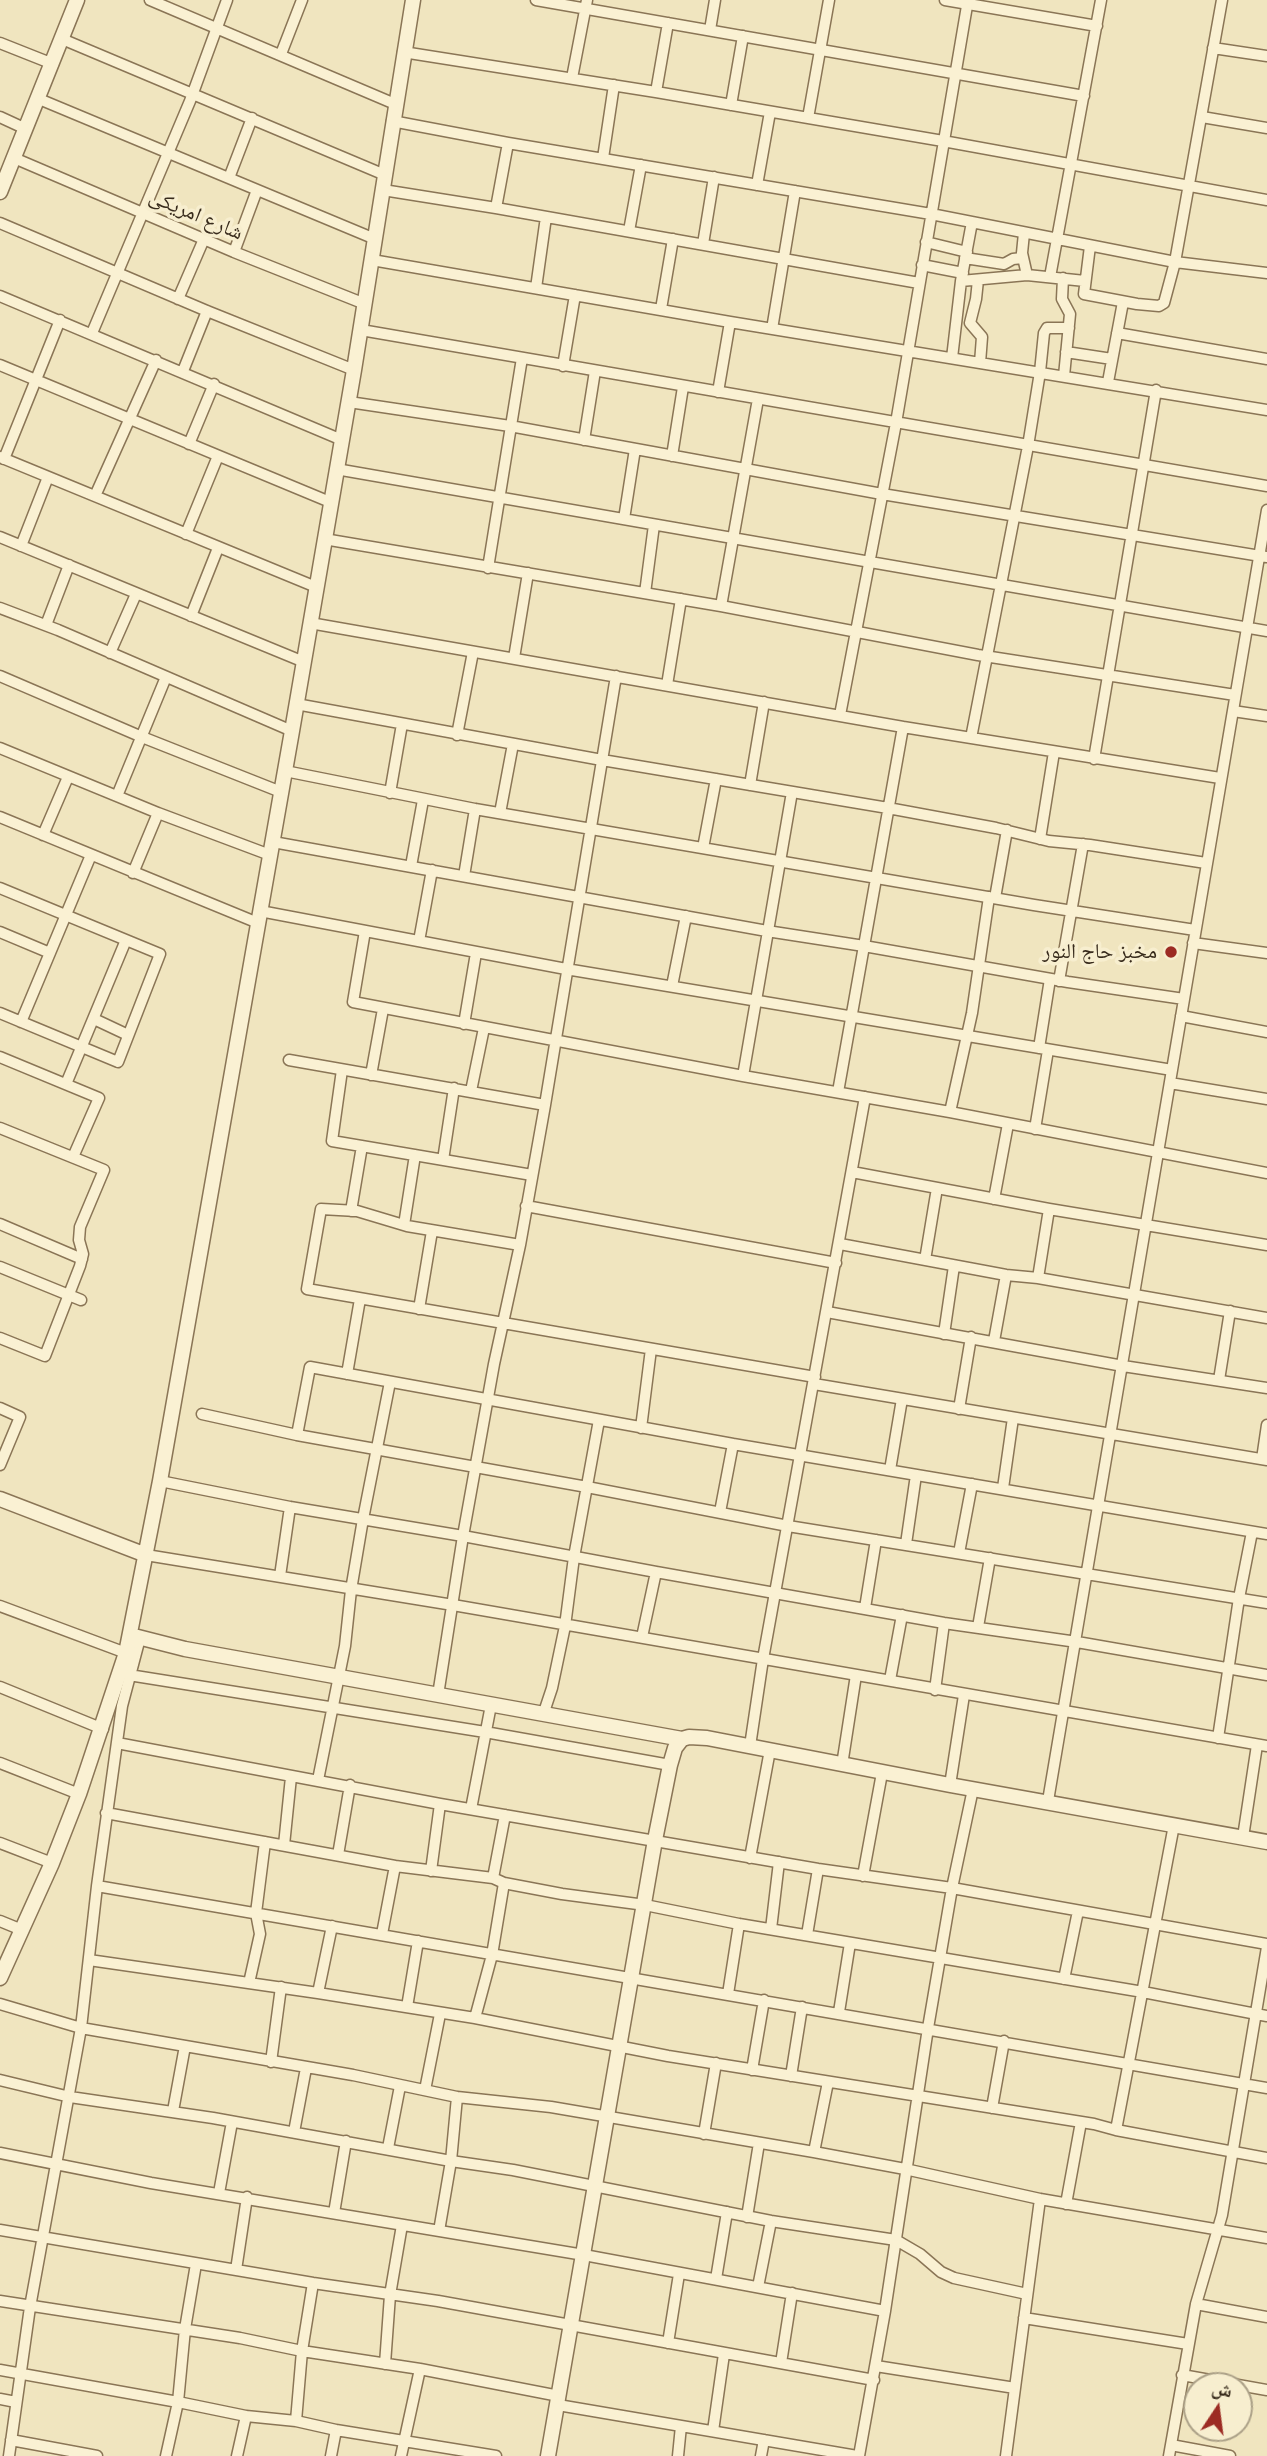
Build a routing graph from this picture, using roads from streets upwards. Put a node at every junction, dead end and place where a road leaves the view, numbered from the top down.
1 (77, 0) edge
2 (150, 0) edge
3 (227, 0) edge
4 (302, 0) edge
5 (413, 0) edge
6 (536, 0) edge
7 (715, 0) edge
8 (829, 0) edge
9 (945, 0) edge
10 (1101, 0) edge
11 (1222, 0) edge
12 (967, 2) edge
13 (586, 4) edge
14 (668, 23) junction
15 (1097, 26) junction
16 (216, 27) junction
17 (710, 30) junction
18 (743, 36) junction
19 (62, 40) junction
20 (0, 43) edge
21 (1213, 48) junction
22 (820, 50) junction
23 (403, 52) junction
24 (281, 54) junction
25 (1267, 56) edge
26 (53, 64) junction
27 (955, 73) junction
28 (572, 78) junction
29 (614, 85) junction
30 (656, 92) junction
31 (193, 95) junction
32 (1084, 96) junction
33 (39, 99) junction
34 (395, 104) junction
35 (731, 105) junction
36 (770, 112) junction
37 (0, 117) edge
38 (1202, 117) junction
39 (252, 118) junction
40 (808, 118) junction
41 (392, 121) junction
42 (1267, 128) edge
43 (26, 129) junction
44 (943, 141) junction
45 (508, 143) junction
46 (168, 152) junction
47 (14, 158) junction
48 (603, 159) junction
49 (641, 165) junction
50 (1072, 165) junction
51 (385, 175) junction
52 (714, 177) junction
53 (229, 178) junction
54 (757, 185) junction
55 (1188, 186) junction
56 (0, 190) edge
57 (257, 190) junction
58 (383, 190) junction
59 (795, 191) junction
60 (1267, 200) edge
61 (496, 208) junction
62 (142, 213) junction
63 (931, 214) junction
64 (546, 217) junction
65 (972, 222) junction
66 (0, 223) edge
67 (629, 231) junction
68 (1024, 233) junction
69 (204, 239) junction
70 (375, 239) junction
71 (673, 239) junction
72 (1058, 240) junction
73 (926, 242) junction
74 (704, 244) junction
75 (1090, 246) junction
76 (234, 252) junction
77 (966, 255) junction
78 (784, 258) junction
79 (1022, 258) junction
80 (372, 260) junction
81 (1175, 262) junction
82 (995, 263) junction
83 (922, 265) junction
84 (118, 272) junction
85 (1267, 274) edge
86 (1027, 275) junction
87 (962, 277) junction
88 (1050, 277) junction
89 (1063, 278) junction
90 (992, 279) junction
91 (978, 280) junction
92 (1085, 281) junction
93 (919, 283) junction
94 (536, 288) junction
95 (960, 293) junction
96 (977, 294) junction
97 (575, 295) junction
98 (0, 296) edge
99 (178, 299) junction
100 (1123, 302) junction
101 (365, 303) junction
102 (661, 309) junction
103 (206, 311) junction
104 (60, 320) junction
105 (730, 322) junction
106 (1069, 328) junction
107 (772, 329) junction
108 (361, 330) junction
109 (92, 333) junction
110 (1117, 334) junction
111 (908, 352) junction
112 (1066, 352) junction
113 (522, 358) junction
114 (951, 358) junction
115 (1112, 359) junction
116 (1267, 359) edge
117 (156, 360) junction
118 (981, 363) junction
119 (0, 365) edge
120 (563, 366) junction
121 (354, 370) junction
122 (183, 371) junction
123 (595, 371) junction
124 (1040, 372) junction
125 (1064, 376) junction
126 (35, 379) junction
127 (1108, 382) junction
128 (214, 384) junction
129 (684, 387) junction
130 (1156, 390) junction
131 (718, 392) junction
132 (758, 399) junction
133 (349, 402) junction
134 (1267, 410) edge
135 (128, 419) junction
136 (896, 423) junction
137 (510, 426) junction
138 (342, 440) junction
139 (583, 440) junction
140 (189, 444) junction
141 (1028, 446) junction
142 (635, 449) junction
143 (218, 456) junction
144 (672, 456) junction
145 (2, 458) edge
146 (1144, 465) junction
147 (746, 468) junction
148 (336, 469) junction
149 (48, 477) junction
150 (1267, 486) edge
151 (882, 494) junction
152 (95, 496) junction
153 (499, 496) junction
154 (330, 502) junction
155 (1267, 510) edge
156 (1014, 516) junction
157 (624, 519) junction
158 (654, 525) junction
159 (186, 534) junction
160 (1133, 536) junction
161 (0, 537) edge
162 (732, 538) junction
163 (324, 539) junction
164 (21, 546) junction
165 (218, 548) junction
166 (1263, 556) edge
167 (870, 562) junction
168 (69, 565) junction
169 (488, 568) junction
170 (528, 573) junction
171 (1001, 584) junction
172 (316, 587) junction
173 (645, 593) junction
174 (136, 594) junction
175 (681, 599) junction
176 (1119, 605) junction
177 (721, 606) junction
178 (0, 608) edge
179 (191, 615) junction
180 (310, 623) junction
181 (46, 625) junction
182 (1248, 628) junction
183 (857, 632) junction
184 (1267, 632) edge
185 (474, 652) junction
186 (110, 653) junction
187 (988, 657) junction
188 (514, 658) junction
189 (304, 662) junction
190 (1108, 675) junction
191 (0, 676) edge
192 (166, 677) junction
193 (616, 677) junction
194 (667, 685) junction
195 (1235, 695) junction
196 (764, 702) junction
197 (296, 704) junction
198 (1233, 711) junction
199 (841, 715) junction
200 (1267, 716) edge
201 (402, 724) junction
202 (903, 727) junction
203 (292, 731) junction
204 (457, 734) junction
205 (142, 737) junction
206 (971, 738) junction
207 (513, 744) junction
208 (0, 748) edge
209 (1054, 752) junction
210 (1094, 759) junction
211 (602, 760) junction
212 (285, 771) junction
213 (68, 777) junction
214 (1220, 778) junction
215 (716, 779) junction
216 (750, 785) junction
217 (281, 792) junction
218 (792, 792) junction
219 (390, 793) junction
220 (117, 796) junction
221 (423, 800) junction
222 (888, 808) junction
223 (475, 809) junction
224 (158, 813) junction
225 (500, 813) junction
226 (0, 817) edge
227 (590, 829) junction
228 (1007, 830) junction
229 (43, 835) junction
230 (1040, 839) junction
231 (1083, 844) junction
232 (703, 848) junction
233 (272, 849) junction
234 (91, 855) junction
235 (779, 861) junction
236 (1206, 863) junction
237 (411, 866) junction
238 (432, 870) junction
239 (133, 873) junction
240 (464, 876) junction
241 (876, 877) junction
242 (0, 888) edge
243 (578, 897) junction
244 (992, 897) junction
245 (1071, 911) junction
246 (66, 916) junction
247 (685, 916) junction
248 (259, 917) junction
249 (1195, 930) junction
250 (365, 931) junction
251 (767, 931) junction
252 (0, 932) edge
253 (126, 940) junction
254 (419, 941) junction
255 (1193, 943) junction
256 (864, 946) junction
257 (50, 953) junction
258 (476, 953) junction
259 (1267, 953) edge
260 (978, 966) junction
261 (566, 969) junction
262 (1055, 980) junction
263 (672, 986) junction
264 (1184, 999) junction
265 (755, 1000) junction
266 (383, 1009) junction
267 (0, 1013) edge
268 (1181, 1016) junction
269 (851, 1018) junction
270 (94, 1019) junction
271 (21, 1022) junction
272 (464, 1024) junction
273 (484, 1028) junction
274 (1267, 1032) edge
275 (128, 1035) junction
276 (967, 1035) junction
277 (555, 1041) junction
278 (81, 1047) junction
279 (1043, 1049) junction
280 (0, 1057) edge
281 (289, 1060) dead end
282 (342, 1070) junction
283 (1172, 1070) junction
284 (371, 1075) junction
285 (743, 1076) junction
286 (1170, 1083) junction
287 (66, 1084) junction
288 (454, 1088) junction
289 (471, 1091) junction
290 (838, 1092) junction
291 (865, 1097) junction
292 (1267, 1099) edge
293 (545, 1105) junction
294 (950, 1112) junction
295 (1008, 1124) junction
296 (0, 1128) edge
297 (1035, 1129) junction
298 (362, 1146) junction
299 (1158, 1152) junction
300 (415, 1155) junction
301 (72, 1157) junction
302 (443, 1160) junction
303 (852, 1172) junction
304 (1267, 1173) edge
305 (532, 1175) junction
306 (937, 1188) junction
307 (994, 1199) junction
308 (526, 1206) junction
309 (1049, 1209) junction
310 (351, 1210) junction
311 (0, 1224) edge
312 (404, 1225) junction
313 (1146, 1226) junction
314 (432, 1231) junction
315 (839, 1244) junction
316 (520, 1245) junction
317 (1267, 1245) edge
318 (82, 1259) junction
319 (925, 1259) junction
320 (836, 1263) junction
321 (954, 1266) junction
322 (0, 1267) edge
323 (1006, 1275) junction
324 (1038, 1278) junction
325 (69, 1295) junction
326 (1135, 1295) junction
327 (360, 1299) junction
328 (81, 1300) dead end
329 (419, 1309) junction
330 (1230, 1311) junction
331 (827, 1312) junction
332 (1267, 1318) edge
333 (503, 1323) junction
334 (944, 1334) junction
335 (0, 1338) edge
336 (971, 1338) junction
337 (994, 1341) junction
338 (651, 1349) junction
339 (1123, 1366) junction
340 (347, 1374) junction
341 (1219, 1380) junction
342 (815, 1381) junction
343 (390, 1382) junction
344 (1267, 1388) edge
345 (488, 1398) junction
346 (902, 1399) junction
347 (0, 1408) edge
348 (959, 1409) junction
349 (202, 1414) dead end
350 (1013, 1418) junction
351 (599, 1420) junction
352 (1267, 1425) edge
353 (641, 1428) junction
354 (1111, 1433) junction
355 (297, 1435) junction
356 (733, 1444) junction
357 (377, 1450) junction
358 (800, 1455) junction
359 (1264, 1459) edge
360 (0, 1465) edge
361 (476, 1469) junction
362 (890, 1470) junction
363 (916, 1475) junction
364 (160, 1481) junction
365 (972, 1484) junction
366 (587, 1487) junction
367 (1003, 1488) junction
368 (0, 1499) edge
369 (1100, 1505) junction
370 (290, 1507) junction
371 (720, 1512) junction
372 (363, 1519) junction
373 (788, 1526) junction
374 (1252, 1532) junction
375 (1267, 1534) edge
376 (463, 1536) junction
377 (876, 1540) junction
378 (906, 1544) junction
379 (959, 1553) junction
380 (146, 1555) junction
381 (575, 1557) junction
382 (990, 1558) junction
383 (656, 1572) junction
384 (1088, 1573) junction
385 (280, 1576) junction
386 (351, 1590) junction
387 (775, 1592) junction
388 (1239, 1598) junction
389 (1267, 1603) edge
390 (453, 1605) junction
391 (0, 1606) edge
392 (865, 1608) junction
393 (902, 1615) junction
394 (944, 1623) junction
395 (565, 1626) junction
396 (978, 1627) junction
397 (135, 1636) junction
398 (642, 1637) junction
399 (1077, 1642) junction
400 (127, 1653) junction
401 (763, 1659) junction
402 (1227, 1669) junction
403 (129, 1675) junction
404 (856, 1675) junction
405 (1267, 1675) edge
406 (338, 1678) junction
407 (890, 1680) junction
408 (0, 1688) edge
409 (935, 1690) junction
410 (439, 1695) junction
411 (964, 1695) junction
412 (491, 1705) junction
413 (332, 1707) junction
414 (1064, 1710) junction
415 (543, 1715) junction
416 (103, 1729) junction
417 (485, 1732) junction
418 (1219, 1738) junction
419 (682, 1739) junction
420 (117, 1743) junction
421 (1262, 1745) edge
422 (750, 1746) junction
423 (770, 1750) junction
424 (0, 1763) edge
425 (670, 1765) junction
426 (842, 1765) junction
427 (882, 1773) junction
428 (291, 1777) junction
429 (318, 1780) junction
430 (350, 1785) junction
431 (950, 1785) junction
432 (973, 1789) junction
433 (79, 1794) junction
434 (1048, 1801) junction
435 (440, 1804) junction
436 (471, 1809) junction
437 (106, 1813) junction
438 (505, 1815) junction
439 (1174, 1825) junction
440 (1243, 1837) junction
441 (655, 1840) junction
442 (265, 1842) junction
443 (1267, 1842) edge
444 (0, 1843) edge
445 (284, 1845) junction
446 (338, 1855) junction
447 (750, 1858) junction
448 (779, 1862) junction
449 (52, 1863) junction
450 (395, 1866) junction
451 (818, 1869) junction
452 (431, 1871) junction
453 (863, 1876) junction
454 (493, 1878) junction
455 (504, 1883) junction
456 (97, 1886) junction
457 (952, 1888) junction
458 (645, 1905) junction
459 (1078, 1911) junction
460 (256, 1913) junction
461 (0, 1921) edge
462 (739, 1924) junction
463 (1155, 1924) junction
464 (332, 1926) junction
465 (771, 1929) junction
466 (22, 1930) junction
467 (382, 1934) junction
468 (807, 1935) junction
469 (418, 1941) junction
470 (850, 1942) junction
471 (1267, 1945) edge
472 (492, 1955) junction
473 (941, 1958) junction
474 (89, 1960) junction
475 (0, 1978) edge
476 (630, 1979) junction
477 (1064, 1979) junction
478 (249, 1983) junction
479 (281, 1987) junction
480 (1143, 1992) junction
481 (318, 1993) junction
482 (729, 1994) junction
483 (764, 2000) junction
484 (0, 2004) edge
485 (407, 2007) junction
486 (802, 2007) junction
487 (839, 2012) junction
488 (440, 2014) junction
489 (1255, 2014) junction
490 (1267, 2016) edge
491 (475, 2018) junction
492 (81, 2028) junction
493 (928, 2028) junction
494 (1004, 2041) junction
495 (619, 2045) junction
496 (185, 2046) junction
497 (271, 2062) junction
498 (716, 2063) junction
499 (1130, 2064) junction
500 (306, 2068) junction
501 (752, 2070) junction
502 (791, 2076) junction
503 (0, 2080) edge
504 (828, 2082) junction
505 (1245, 2084) junction
506 (400, 2086) junction
507 (1267, 2088) edge
508 (425, 2090) junction
509 (70, 2096) junction
510 (457, 2097) junction
511 (917, 2097) junction
512 (992, 2108) junction
513 (173, 2111) junction
514 (606, 2117) junction
515 (232, 2122) junction
516 (1081, 2122) junction
517 (1116, 2130) junction
518 (295, 2132) junction
519 (705, 2134) junction
520 (346, 2141) junction
521 (758, 2143) junction
522 (388, 2148) junction
523 (814, 2152) junction
524 (0, 2153) edge
525 (1232, 2153) junction
526 (1267, 2158) edge
527 (451, 2161) junction
528 (58, 2166) junction
529 (905, 2169) junction
530 (595, 2185) junction
531 (219, 2193) junction
532 (247, 2197) junction
533 (1040, 2199) junction
534 (1066, 2204) junction
535 (727, 2212) junction
536 (334, 2213) junction
537 (747, 2217) junction
538 (771, 2221) junction
539 (402, 2225) junction
540 (0, 2230) edge
541 (1218, 2230) junction
542 (439, 2231) junction
543 (43, 2238) junction
544 (1267, 2238) edge
545 (896, 2240) junction
546 (584, 2255) junction
547 (196, 2263) junction
548 (236, 2270) junction
549 (679, 2274) junction
550 (716, 2280) junction
551 (313, 2283) junction
552 (758, 2287) junction
553 (792, 2293) junction
554 (1027, 2294) junction
555 (390, 2295) junction
556 (0, 2301) edge
557 (1196, 2304) junction
558 (30, 2306) junction
559 (886, 2311) junction
560 (1267, 2317) edge
561 (1024, 2318) junction
562 (571, 2326) junction
563 (185, 2329) junction
564 (668, 2343) junction
565 (1188, 2344) junction
566 (302, 2351) junction
567 (724, 2354) junction
568 (385, 2364) junction
569 (781, 2364) junction
570 (876, 2366) junction
571 (420, 2369) junction
572 (0, 2370) edge
573 (21, 2373) junction
574 (1182, 2375) junction
575 (874, 2380) junction
576 (1015, 2388) junction
577 (1267, 2390) edge
578 (0, 2399) edge
579 (558, 2400) junction
580 (16, 2402) junction
581 (178, 2402) junction
582 (246, 2416) junction
583 (296, 2421) junction
584 (681, 2426) junction
585 (335, 2430) junction
586 (713, 2431) junction
587 (11, 2440) junction
588 (764, 2440) junction
589 (405, 2441) junction
590 (1170, 2450) edge
591 (9, 2456) edge
592 (97, 2456) edge
593 (166, 2456) edge
594 (237, 2456) edge
595 (331, 2456) edge
596 (401, 2456) edge
597 (496, 2456) edge
598 (548, 2456) edge
599 (678, 2456) edge
600 (761, 2456) edge
601 (858, 2456) edge
602 (1006, 2456) edge
603 (1230, 2456) edge

1 - 19 street
2 - 16 street
3 - 16 street
4 - 24 street
5 - 23 street
6 - 13 street
7 - 17 street
8 - 22 street
9 - 12 street
10 - 15 street
11 - 21 street
12 - 15 street
12 - 27 street
13 - 14 street
13 - 28 street
14 - 17 street
14 - 30 street
15 - 32 street
16 - 24 street
16 - 31 street
17 - 18 street
18 - 22 street
18 - 35 street
19 - 26 street
19 - 31 street
20 - 26 street
21 - 25 street
21 - 38 street
22 - 27 street
22 - 40 street
23 - 28 street
23 - 34 street
24 - 34 street
26 - 33 street
27 - 32 street
27 - 44 street
28 - 29 street
29 - 30 street
29 - 48 street
30 - 35 street
31 - 39 street
31 - 46 street
32 - 50 street
33 - 43 street
33 - 46 street
34 - 41 street
35 - 36 street
36 - 40 street
36 - 54 street
37 - 43 street
38 - 42 street
38 - 55 street
39 - 51 street
39 - 53 street
40 - 44 street
41 - 45 street
41 - 51 street
43 - 47 street
44 - 50 street
44 - 63 street
45 - 48 street
45 - 61 street
46 - 53 street
46 - 62 street
47 - 56 street
47 - 62 street, شارع امريكى
48 - 49 street
49 - 52 street
49 - 67 street
50 - 55 street
50 - 72 street
51 - 58 street
52 - 54 street
52 - 74 street
53 - 57 street
54 - 59 street
55 - 60 street
55 - 81 street
57 - 70 street
57 - 76 street
58 - 61 street
58 - 70 street
59 - 63 street
59 - 78 street
61 - 64 street
62 - 69 street, شارع امريكى
62 - 84 street
63 - 65 street
63 - 73 street
64 - 67 street
64 - 94 street
65 - 68 street
65 - 77 street
66 - 84 street
67 - 71 street
68 - 72 street
68 - 79 street
69 - 76 street, شارع امريكى
69 - 99 street
70 - 80 street
71 - 74 street
71 - 102 street
72 - 75 street
72 - 88 street
73 - 77 street
73 - 83 street
74 - 78 street
75 - 81 street
75 - 92 street
76 - 101 street, شارع امريكى
77 - 82 street
77 - 87 street
78 - 93 street
78 - 107 street
79 - 82 street
79 - 86 street
80 - 94 street
80 - 101 street
81 - 85 street
81 - 100 street
82 - 90 street
83 - 87 street
83 - 93 street
84 - 99 street
84 - 109 street
86 - 88 street
86 - 90 street
87 - 91 street
87 - 95 street
88 - 89 street
89 - 92 street
89 - 106 street
90 - 91 street
91 - 96 street
92 - 100 street
93 - 111 street
94 - 97 street
95 - 96 street
95 - 114 street
96 - 118 street
97 - 102 street
97 - 120 street
98 - 104 street
99 - 103 street
100 - 110 street
101 - 108 street
102 - 105 street
103 - 121 street
103 - 122 street
104 - 109 street
104 - 126 street
105 - 107 street
105 - 131 street
106 - 112 street
106 - 124 street
107 - 111 street
108 - 113 street
108 - 121 street
109 - 117 street
110 - 115 street
110 - 116 street
111 - 114 street
111 - 136 street
112 - 115 street
112 - 125 street
113 - 120 street
113 - 137 street
114 - 118 street
115 - 127 street
117 - 122 street
117 - 135 street
118 - 124 street
119 - 126 street
120 - 123 street
121 - 133 street
122 - 128 street
123 - 129 street
123 - 139 street
124 - 125 street
124 - 141 street
125 - 127 street
126 - 135 street
126 - 145 street
127 - 130 street
128 - 138 street
128 - 140 street
129 - 131 street
129 - 144 street
130 - 134 street
130 - 146 street
131 - 132 street
132 - 136 street
132 - 147 street
133 - 137 street
133 - 138 street
135 - 140 street
135 - 152 street
136 - 141 street
136 - 151 street
137 - 139 street
137 - 153 street
138 - 148 street
139 - 142 street
140 - 143 street
141 - 146 street
141 - 156 street
142 - 144 street
142 - 157 street
143 - 154 street
143 - 159 street
144 - 147 street
145 - 149 street
146 - 150 street
146 - 160 street
147 - 151 street
147 - 162 street
148 - 153 street
148 - 154 street
149 - 152 street
149 - 164 street
151 - 156 street
151 - 167 street
152 - 159 street
153 - 157 street
153 - 169 street
154 - 163 street
155 - 166 street
156 - 160 street
156 - 171 street
157 - 158 street
158 - 162 street
158 - 173 street
159 - 165 street
160 - 166 street
160 - 176 street
161 - 164 street
162 - 167 street
162 - 177 street
163 - 169 street
163 - 172 street
164 - 168 street
165 - 172 street
165 - 179 street
166 - 182 street
167 - 171 street
167 - 183 street
168 - 174 street
168 - 181 street
169 - 170 street
170 - 173 street
170 - 188 street
171 - 176 street
171 - 187 street
172 - 180 street
173 - 175 street
174 - 179 street
174 - 186 street
175 - 177 street
175 - 194 street
176 - 182 street
176 - 190 street
177 - 183 street
178 - 181 street
179 - 189 street
180 - 185 street
180 - 189 street
181 - 186 street
182 - 184 street
182 - 195 street
183 - 187 street
183 - 199 street
185 - 188 street
185 - 204 street
186 - 192 street
187 - 190 street
187 - 206 street
188 - 193 street
189 - 197 street
190 - 195 street
190 - 210 street
191 - 205 street
192 - 203 street
192 - 205 street
193 - 194 street
193 - 211 street
194 - 196 street
195 - 198 street
196 - 199 street
196 - 216 street
197 - 201 street
197 - 203 street
198 - 200 street
198 - 214 street
199 - 202 street
201 - 204 street
201 - 219 street
202 - 206 street
202 - 222 street
203 - 212 street
204 - 207 street
205 - 217 street
205 - 220 street
206 - 209 street
207 - 211 street
207 - 225 street
208 - 213 street
209 - 210 street
209 - 230 street
210 - 214 street
211 - 215 street
211 - 227 street
212 - 217 street
212 - 219 street
213 - 220 street
213 - 229 street
214 - 236 street
215 - 216 street
215 - 232 street
216 - 218 street
217 - 233 street
218 - 222 street
218 - 235 street
219 - 221 street
220 - 224 street
221 - 223 street
221 - 237 street
222 - 228 street
222 - 241 street
223 - 225 street
223 - 240 street
224 - 233 street
224 - 239 street
225 - 227 street
226 - 229 street
227 - 232 street
227 - 243 street
228 - 230 street
228 - 244 street
229 - 234 street
230 - 231 street
231 - 236 street
231 - 245 street
232 - 235 street
233 - 237 street
233 - 248 street
234 - 239 street
234 - 246 street
235 - 241 street
235 - 251 street
236 - 249 street
237 - 238 street
238 - 240 street
238 - 254 street
239 - 248 street
240 - 243 street
241 - 244 street
241 - 256 street
242 - 246 street
243 - 247 street
243 - 261 street
244 - 245 street
244 - 260 street
245 - 249 street
245 - 262 street
246 - 253 street
246 - 257 street
247 - 251 street
247 - 263 street
248 - 250 street
248 - 364 street
249 - 255 street
250 - 254 street
250 - 266 street
251 - 256 street
251 - 265 street
252 - 257 street
253 - 270 street
253 - 275 street
254 - 258 street
255 - 259 street
255 - 264 street
256 - 260 street
256 - 269 street
257 - 271 street
258 - 261 street
258 - 272 street
260 - 262 street
260 - 276 street
261 - 263 street
261 - 277 street
262 - 264 street
262 - 279 street
263 - 265 street
264 - 268 street
265 - 269 street
265 - 285 street
266 - 272 street
266 - 284 street
267 - 271 street
268 - 274 street
268 - 283 street
269 - 276 street
269 - 290 street
270 - 275 street
270 - 278 street
271 - 278 street
272 - 273 street
273 - 277 street
273 - 289 street
275 - 278 street
276 - 279 street
276 - 294 street
277 - 285 street
277 - 293 street
278 - 287 street
279 - 283 street
279 - 297 street
280 - 287 street
281 - 282 street
282 - 284 street
282 - 298 street
283 - 286 street
284 - 288 street
285 - 290 street
286 - 292 street
286 - 299 street
287 - 301 street
288 - 289 street
288 - 302 street
289 - 293 street
290 - 291 street
291 - 294 street
291 - 303 street
293 - 305 street
294 - 295 street
295 - 297 street
295 - 307 street
296 - 301 street
297 - 299 street
298 - 300 street
298 - 310 street
299 - 304 street
299 - 313 street
300 - 302 street
300 - 312 street
301 - 318 street
302 - 305 street
303 - 306 street
303 - 315 street
305 - 308 street
306 - 307 street
306 - 319 street
307 - 309 street
308 - 316 street
308 - 320 street
309 - 313 street
309 - 324 street
310 - 312 street
310 - 327 street
311 - 318 street
312 - 314 street
313 - 317 street
313 - 326 street
314 - 316 street
314 - 329 street
315 - 319 street
315 - 320 street
316 - 333 street
318 - 325 street
319 - 321 street
320 - 331 street
321 - 323 street
321 - 334 street
322 - 325 street
323 - 324 street
323 - 337 street
324 - 326 street
325 - 328 street
325 - 335 street
326 - 330 street
326 - 339 street
327 - 329 street
327 - 340 street
329 - 333 street
330 - 332 street
330 - 341 street
331 - 334 street
331 - 342 street
333 - 338 street
333 - 345 street
334 - 336 street
336 - 337 street
336 - 348 street
337 - 339 street
338 - 342 street
338 - 353 street
339 - 341 street
339 - 354 street
340 - 343 street
340 - 355 street
341 - 344 street
342 - 346 street
342 - 358 street
343 - 345 street
343 - 357 street
345 - 351 street
345 - 361 street
346 - 348 street
346 - 362 street
347 - 360 street
348 - 350 street
349 - 355 street
350 - 354 street
350 - 367 street
351 - 353 street
351 - 366 street
352 - 359 street
353 - 356 street
354 - 359 street
354 - 369 street
355 - 357 street
356 - 358 street
356 - 371 street
357 - 361 street
357 - 372 street
358 - 362 street
358 - 373 street
361 - 366 street
361 - 376 street
362 - 363 street
363 - 365 street
363 - 378 street
364 - 370 street
364 - 380 street
365 - 367 street
365 - 379 street
366 - 371 street
366 - 381 street
367 - 369 street
368 - 380 street
369 - 374 street
369 - 384 street
370 - 372 street
370 - 385 street
371 - 373 street
372 - 376 street
372 - 386 street
373 - 377 street
373 - 387 street
374 - 375 street
374 - 388 street
376 - 381 street
376 - 390 street
377 - 378 street
377 - 392 street
378 - 379 street
379 - 382 street
380 - 385 street
380 - 397 street
381 - 383 street
381 - 395 street
382 - 384 street
382 - 396 street
383 - 387 street
383 - 398 street
384 - 388 street
384 - 399 street
385 - 386 street
386 - 390 street
386 - 406 street
387 - 392 street
387 - 401 street
388 - 389 street
388 - 402 street
390 - 395 street
390 - 410 street
391 - 400 street
392 - 393 street
393 - 394 street
393 - 407 street
394 - 396 street
394 - 409 street
395 - 398 street
395 - 415 street
396 - 399 street
397 - 400 street
397 - 403 street
397 - 406 street
398 - 401 street
399 - 402 street
399 - 414 street
400 - 416 street
401 - 404 street
401 - 422 street
402 - 405 street
402 - 418 street
403 - 413 street
403 - 420 street
404 - 407 street
404 - 426 street
406 - 410 street
406 - 413 street
407 - 409 street
408 - 416 street
409 - 411 street
410 - 412 street
411 - 414 street
411 - 431 street
412 - 415 street
412 - 417 street
413 - 417 street
413 - 429 street
414 - 418 street
414 - 434 street
415 - 419 street
416 - 433 street
417 - 425 street
417 - 436 street
418 - 421 street
419 - 422 street
419 - 425 street
420 - 428 street
420 - 437 street
421 - 440 street
422 - 423 street
423 - 426 street
423 - 447 street
424 - 433 street
425 - 441 street
426 - 427 street
427 - 431 street
427 - 453 street
428 - 429 street
428 - 445 street
429 - 430 street
430 - 435 street
430 - 446 street
431 - 432 street
432 - 434 street
432 - 457 street
433 - 449 street
434 - 439 street
435 - 436 street
435 - 452 street
436 - 438 street
437 - 442 street
437 - 456 street
438 - 441 street
438 - 454 street
439 - 440 street
439 - 463 street
440 - 443 street
441 - 447 street
441 - 458 street
442 - 445 street
442 - 460 street
444 - 449 street
445 - 446 street
446 - 450 street
447 - 448 street
448 - 451 street
448 - 465 street
449 - 466 street
450 - 452 street
450 - 467 street
451 - 453 street
451 - 468 street
452 - 454 street
453 - 457 street
454 - 455 street
455 - 458 street
455 - 472 street
456 - 460 street
456 - 474 street
457 - 459 street
457 - 473 street
458 - 462 street
458 - 476 street
459 - 463 street
459 - 477 street
460 - 464 street
460 - 478 street
461 - 466 street
462 - 465 street
462 - 482 street
463 - 471 street
463 - 480 street
464 - 467 street
464 - 481 street
465 - 468 street
466 - 475 street
467 - 469 street
468 - 470 street
469 - 472 street
469 - 485 street
470 - 473 street
470 - 487 street
471 - 489 street
472 - 476 street
472 - 491 street
473 - 477 street
473 - 493 street
474 - 478 street
474 - 492 street
476 - 482 street
476 - 495 street
477 - 480 street
478 - 479 street
479 - 481 street
479 - 497 street
480 - 489 street
480 - 499 street
481 - 485 street
482 - 483 street
483 - 486 street
483 - 501 street
484 - 492 street
485 - 488 street
486 - 487 street
486 - 502 street
487 - 493 street
488 - 491 street
488 - 508 street
489 - 490 street
489 - 505 street
491 - 495 street
492 - 496 street
492 - 509 street
493 - 494 street
493 - 511 street
494 - 499 street
494 - 512 street
495 - 498 street
495 - 514 street
496 - 497 street
496 - 513 street
497 - 500 street
498 - 501 street
498 - 519 street
499 - 505 street
499 - 517 street
500 - 506 street
500 - 518 street
501 - 502 street
502 - 504 street
503 - 509 street
504 - 511 street
504 - 523 street
505 - 507 street
505 - 525 street
506 - 508 street
506 - 522 street
508 - 510 street
509 - 513 street
509 - 528 street
510 - 514 street
510 - 527 street
511 - 512 street
511 - 529 street
512 - 516 street
513 - 515 street
514 - 519 street
514 - 530 street
515 - 518 street
515 - 531 street
516 - 517 street
516 - 534 street
517 - 525 street
518 - 520 street
519 - 521 street
520 - 522 street
520 - 536 street
521 - 523 street
521 - 537 street
522 - 527 street
523 - 529 street
524 - 528 street
525 - 526 street
525 - 541 street
527 - 530 street
527 - 542 street
528 - 531 street
528 - 543 street
529 - 533 street
529 - 545 street
530 - 535 street
530 - 546 street
531 - 532 street
532 - 536 street
532 - 548 street
533 - 534 street
533 - 554 street
534 - 541 street
535 - 537 street
535 - 550 street
536 - 539 street
537 - 538 street
538 - 545 street
538 - 552 street
539 - 542 street
539 - 555 street
540 - 543 street
541 - 544 street
541 - 557 street
542 - 546 street
543 - 547 street
543 - 558 street
545 - 554 street
545 - 559 street
546 - 549 street
546 - 562 street
547 - 548 street
547 - 563 street
548 - 551 street
549 - 550 street
549 - 564 street
550 - 552 street
551 - 555 street
551 - 566 street
552 - 553 street
553 - 559 street
553 - 569 street
554 - 561 street
555 - 562 street
555 - 568 street
556 - 558 street
557 - 560 street
557 - 565 street
558 - 563 street
558 - 573 street
559 - 570 street
561 - 565 street
561 - 576 street
562 - 564 street
562 - 579 street
563 - 566 street
563 - 581 street
564 - 567 street
565 - 574 street
566 - 568 street
566 - 583 street
567 - 569 street
567 - 586 street
568 - 571 street
569 - 575 street
570 - 575 street
570 - 576 street
571 - 579 street
571 - 589 street
572 - 573 street
573 - 580 street
573 - 581 street
574 - 577 street
574 - 590 street
575 - 601 street
576 - 602 street
578 - 580 street
579 - 584 street
579 - 598 street
580 - 587 street
581 - 582 street
581 - 593 street
582 - 583 street
582 - 594 street
583 - 585 street
584 - 586 street
584 - 599 street
585 - 589 street
585 - 595 street
586 - 588 street
587 - 591 street
587 - 592 street
588 - 600 street
588 - 601 street
589 - 596 street
589 - 597 street
590 - 603 street

